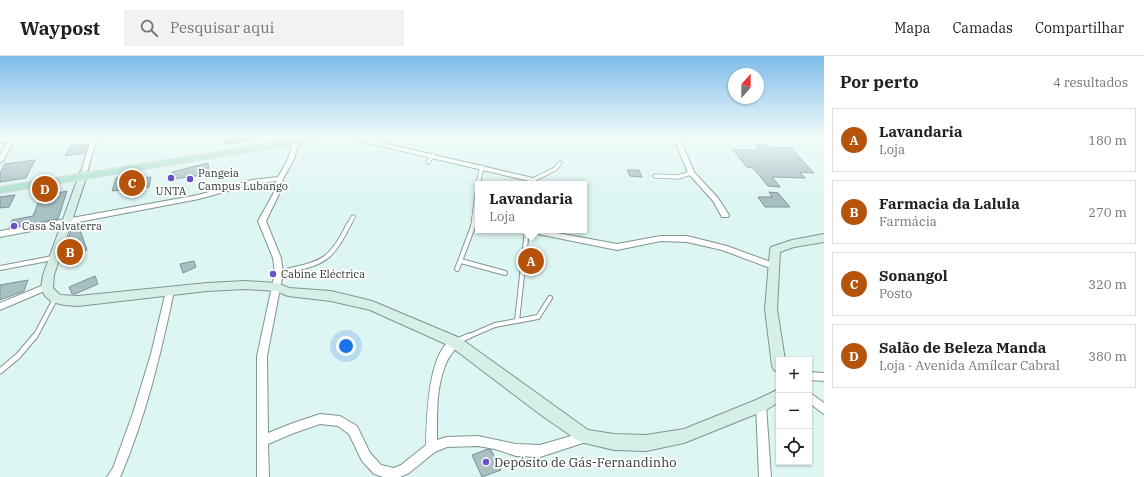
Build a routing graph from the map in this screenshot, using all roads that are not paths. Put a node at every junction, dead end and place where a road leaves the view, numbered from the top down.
1 (89, 156) edge
2 (191, 156) edge
3 (201, 156) edge
4 (293, 156) edge
5 (433, 156) joint
6 (684, 156) edge
7 (428, 162) dead end
8 (560, 163) dead end
9 (482, 167) junction
10 (691, 173) junction
11 (83, 174) junction
12 (655, 176) dead end
13 (280, 179) junction
14 (479, 181) edge
15 (530, 181) edge
16 (535, 181) edge
17 (0, 185) edge
18 (0, 190) edge
19 (725, 215) dead end
20 (353, 217) dead end
21 (67, 222) junction
22 (475, 222) edge
23 (528, 233) edge
24 (544, 233) edge
25 (0, 234) edge
26 (824, 238) edge
27 (54, 258) junction
28 (461, 261) junction
29 (773, 266) junction
30 (0, 268) edge
31 (457, 270) dead end
32 (279, 273) junction
33 (505, 273) dead end
34 (46, 287) junction
35 (277, 287) junction
36 (170, 291) junction
37 (550, 298) dead end
38 (55, 299) junction
39 (0, 308) edge
40 (517, 320) junction
41 (455, 342) junction
42 (778, 357) edge
43 (0, 370) edge
44 (812, 376) edge
45 (824, 377) edge
46 (776, 396) edge
47 (812, 399) edge
48 (761, 405) junction
49 (824, 409) edge
50 (585, 437) junction
51 (262, 440) junction
52 (431, 448) junction
53 (113, 477) edge
54 (263, 477) edge
55 (765, 477) edge

1 - 11 street
2 - 11 main road
3 - 11 main road
4 - 13 street
5 - 7 lane
5 - 9 street
6 - 10 street
8 - 16 lane
9 - 14 lane
9 - 15 street
10 - 12 lane
10 - 19 street
11 - 17 main road
11 - 18 main road
11 - 21 street
13 - 21 street
13 - 32 street
20 - 32 lane
21 - 25 street
21 - 27 street
22 - 28 lane
23 - 40 lane
24 - 29 street
26 - 29 street
27 - 30 lane
27 - 34 street
28 - 31 lane
28 - 33 lane
29 - 42 street
32 - 35 street
34 - 38 street
34 - 39 street
35 - 36 street
35 - 41 street
35 - 51 street
36 - 38 street
36 - 53 street
37 - 40 lane
38 - 43 lane
40 - 41 lane
41 - 50 street
41 - 52 street
44 - 45 street
46 - 48 street
47 - 49 street
48 - 50 street
48 - 55 street
50 - 52 street
51 - 52 street
51 - 54 street

